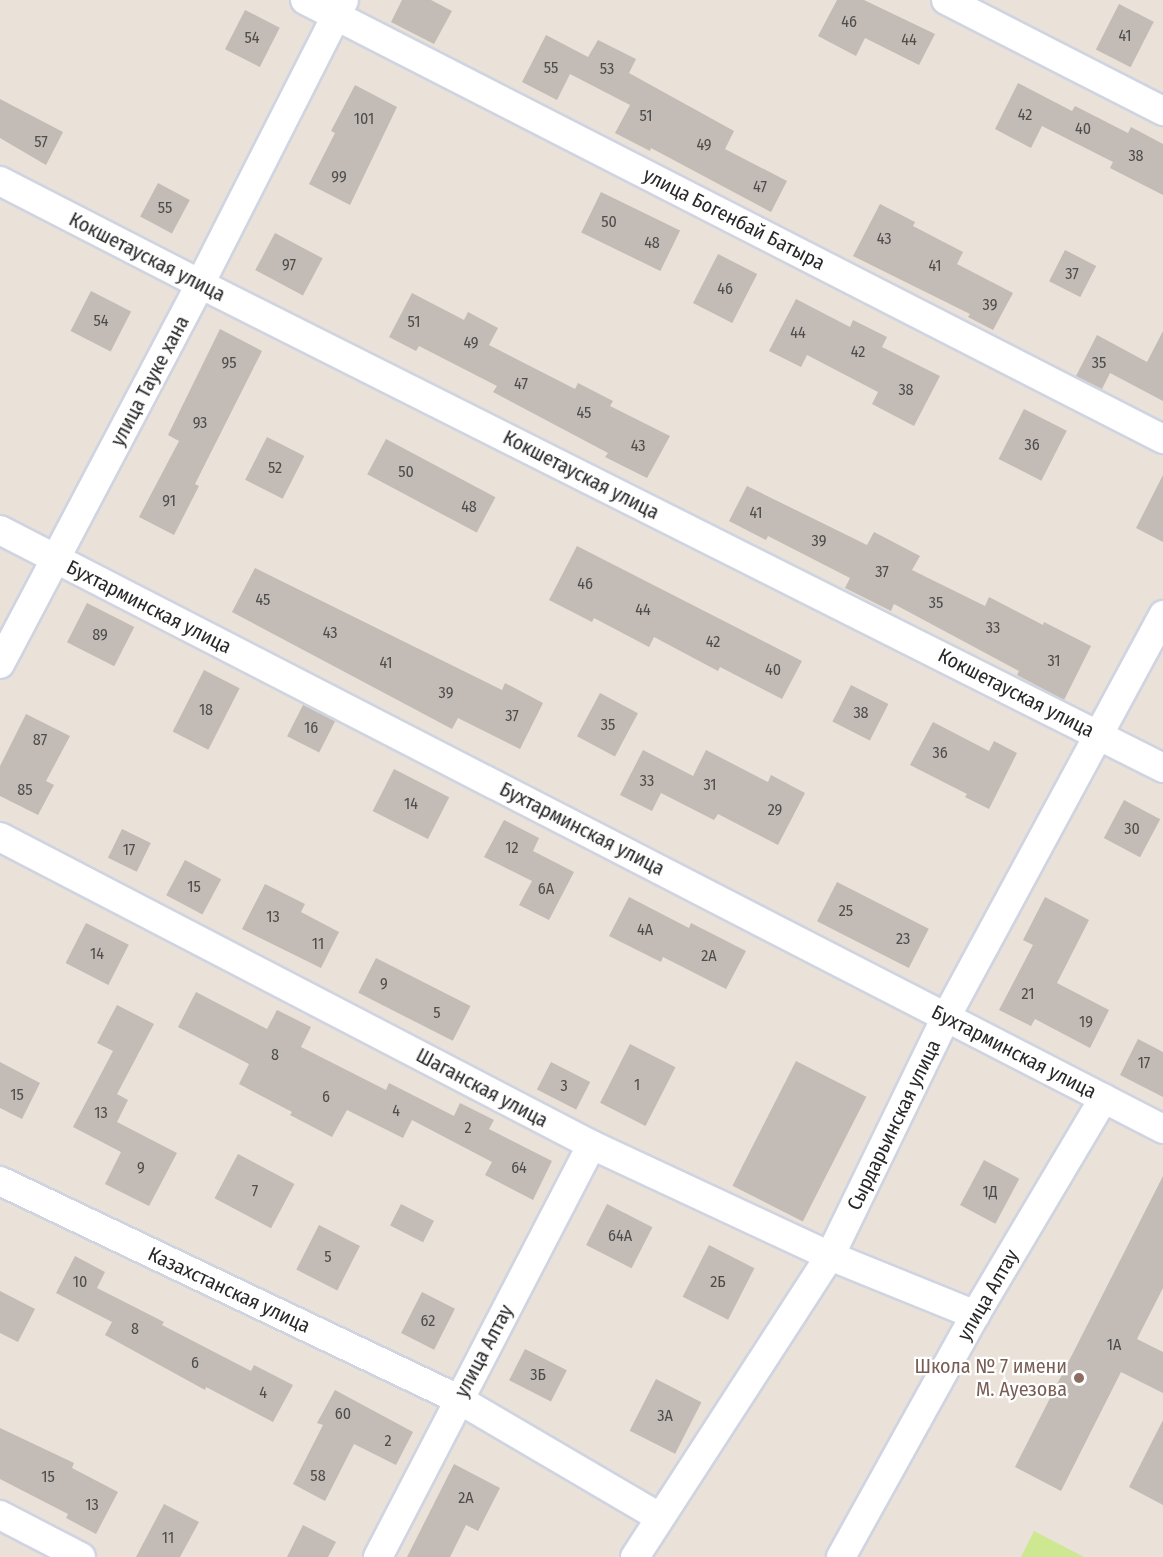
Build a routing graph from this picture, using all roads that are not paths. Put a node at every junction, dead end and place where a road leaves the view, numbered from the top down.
1 (305, 0) edge
2 (946, 0) edge
3 (340, 8) edge
4 (1163, 111) edge
5 (0, 181) edge
6 (200, 284) junction
7 (1163, 439) edge
8 (0, 530) edge
9 (57, 559) junction
10 (1163, 615) edge
11 (0, 664) edge
12 (1099, 735) junction
13 (1163, 768) edge
14 (0, 837) edge
15 (946, 1017) junction
16 (1104, 1098) junction
17 (1163, 1129) edge
18 (592, 1145) junction
19 (0, 1181) edge
20 (830, 1256) junction
21 (975, 1315) junction
22 (458, 1399) junction
23 (0, 1515) edge
24 (659, 1517) junction
25 (81, 1557) edge
26 (378, 1557) edge
27 (635, 1557) edge
28 (842, 1557) edge

1 - 3 street, улица Богенбай Батыра
2 - 4 street
3 - 6 street, улица Тауке хана
3 - 7 street, улица Богенбай Батыра
5 - 6 street, Кокшетауская улица
6 - 9 street, улица Тауке хана
6 - 12 street, Кокшетауская улица
8 - 9 street, Бухтарминская улица
9 - 11 street, улица Тауке хана
9 - 15 street, Бухтарминская улица
10 - 12 street, Сырдарьинская улица
12 - 13 street, Кокшетауская улица
12 - 15 street, Сырдарьинская улица
14 - 18 street, Шаганская улица
15 - 16 street, Бухтарминская улица
15 - 20 street, Сырдарьинская улица
16 - 17 street, Бухтарминская улица
16 - 21 street, улица Алтау
18 - 20 street, Шаганская улица
18 - 22 street, улица Алтау
19 - 22 street, Казахстанская улица
20 - 21 street, Шаганская улица
20 - 24 street, Сырдарьинская улица
21 - 28 street, улица Алтау
22 - 24 street, Казахстанская улица
22 - 26 street, улица Алтау
23 - 25 street
24 - 27 street, Сырдарьинская улица

